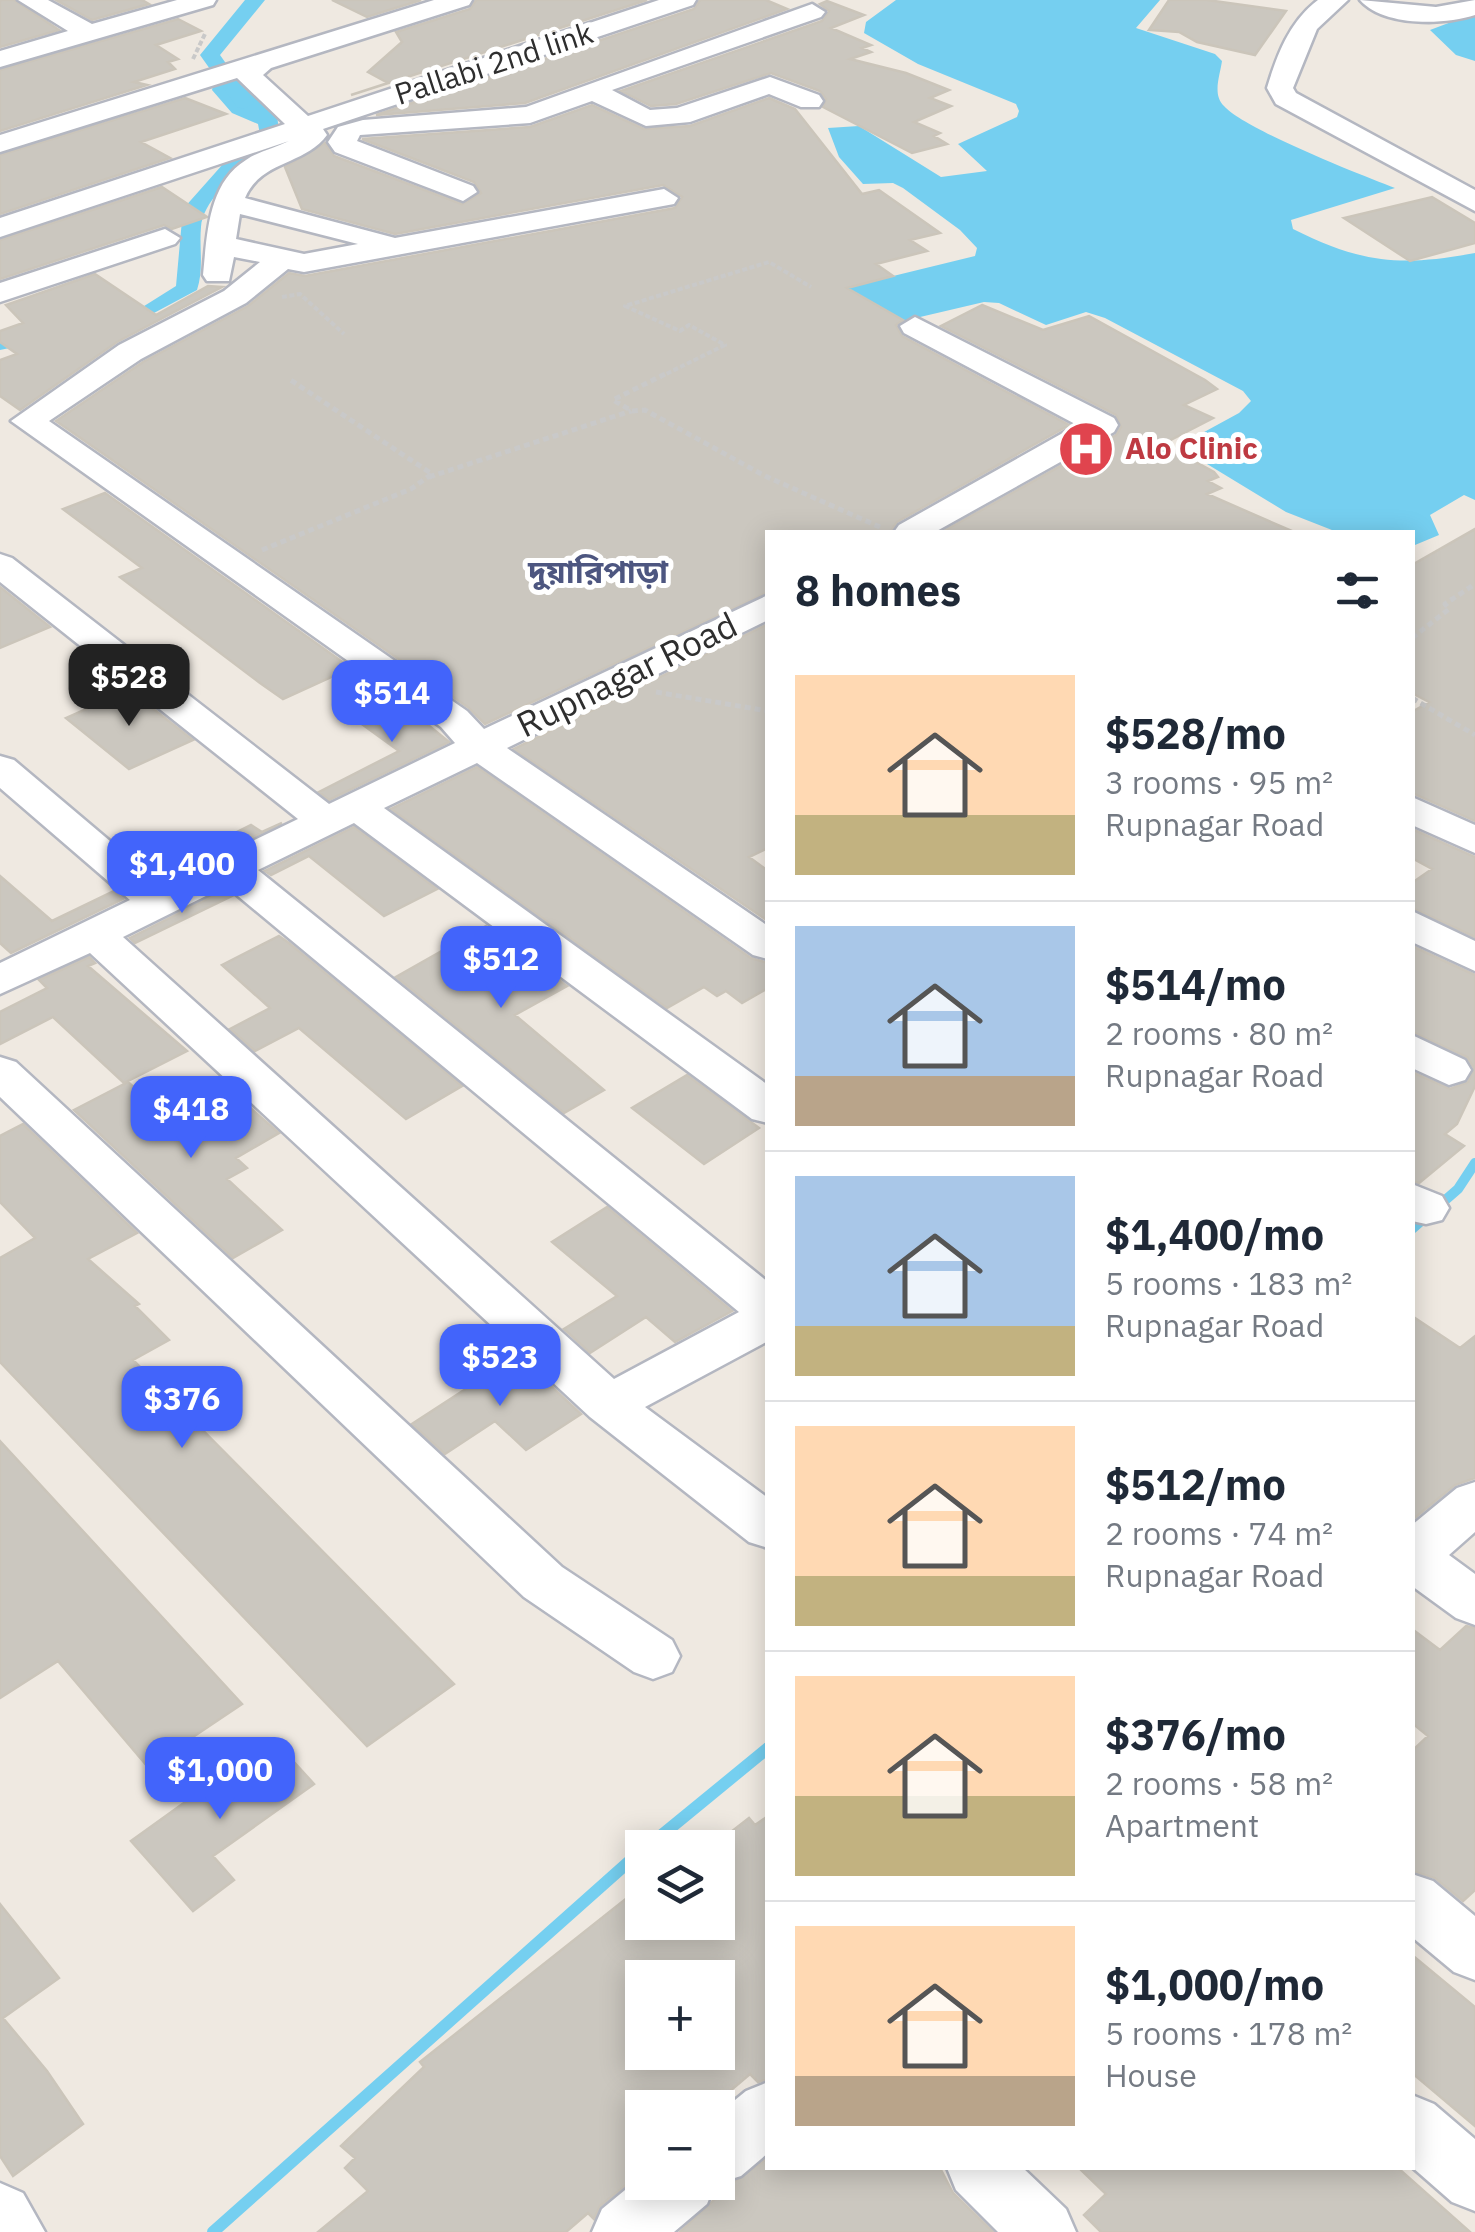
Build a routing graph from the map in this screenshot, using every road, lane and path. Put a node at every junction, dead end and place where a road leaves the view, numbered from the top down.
1 (30, 0) edge
2 (204, 0) edge
3 (414, 0) edge
4 (460, 0) edge
5 (684, 0) edge
6 (781, 0) edge
7 (1372, 0) edge
8 (1326, 3) edge
9 (164, 4) edge
10 (1475, 6) edge
11 (88, 32) junction
12 (525, 54) junction
13 (0, 59) edge
14 (253, 61) junction
15 (196, 76) junction
16 (595, 89) junction
17 (810, 101) dead end
18 (243, 118) dead end
19 (310, 125) junction
20 (0, 130) edge
21 (348, 133) junction
22 (179, 139) dead end
23 (0, 144) edge
24 (225, 161) junction
25 (463, 192) dead end
26 (664, 198) dead end
27 (1475, 202) edge
28 (230, 203) junction
29 (0, 228) edge
30 (164, 238) dead end
31 (221, 246) junction
32 (395, 246) junction
33 (282, 259) junction
34 (812, 288) dead end
35 (0, 294) edge
36 (233, 298) junction
37 (916, 326) dead end
38 (344, 334) dead end
39 (289, 379) dead end
40 (632, 411) junction
41 (428, 477) junction
42 (887, 530) edge
43 (915, 530) edge
44 (228, 562) junction
45 (0, 565) edge
46 (1475, 584) edge
47 (765, 607) edge
48 (1415, 636) edge
49 (624, 675) junction
50 (1415, 700) edge
51 (765, 711) edge
52 (1475, 735) edge
53 (482, 748) junction
54 (0, 768) edge
55 (1415, 810) edge
56 (343, 815) junction
57 (1475, 840) edge
58 (231, 868) junction
59 (159, 903) junction
60 (1415, 926) edge
61 (95, 934) junction
62 (765, 944) edge
63 (1474, 958) edge
64 (0, 980) edge
65 (0, 1072) edge
66 (765, 1106) edge
67 (765, 1307) edge
68 (765, 1319) edge
69 (608, 1404) junction
70 (1475, 1502) edge
71 (765, 1525) edge
72 (1415, 1553) edge
73 (1415, 1558) edge
74 (1475, 1603) edge
75 (653, 1656) dead end
76 (1415, 1903) edge
77 (1475, 1953) edge
78 (765, 2115) edge
79 (1415, 2128) edge
80 (735, 2140) edge
81 (981, 2170) edge
82 (1475, 2180) edge
83 (663, 2200) edge
84 (0, 2215) edge
85 (12, 2232) edge
86 (625, 2232) edge
87 (1043, 2232) edge

1 - 11 street
2 - 9 street
3 - 14 street
4 - 14 street
5 - 12 street, Pallabi 2nd link
6 - 16 street
7 - 10 street
8 - 27 street
9 - 11 street
11 - 13 street
12 - 16 street
12 - 19 street, Pallabi 2nd link
14 - 15 street
14 - 19 street
15 - 20 street
15 - 23 street
16 - 17 street
16 - 21 street
18 - 24 street
19 - 21 street
19 - 24 street
21 - 25 street
22 - 24 street
24 - 28 street
24 - 29 street
26 - 32 street
28 - 31 street
28 - 32 street
30 - 35 street
31 - 33 street
31 - 36 street
32 - 33 street
33 - 36 street
34 - 40 path
36 - 38 path
36 - 44 street
37 - 43 street
39 - 41 path
40 - 41 path
40 - 42 path
41 - 44 path
44 - 53 street
45 - 56 street
46 - 48 path
47 - 49 street, Rupnagar Road
49 - 51 path
49 - 53 street, Rupnagar Road
50 - 52 path
53 - 56 street, Rupnagar Road
53 - 62 street
54 - 59 street
55 - 57 street
56 - 58 street, Rupnagar Road
56 - 66 street
58 - 59 street, Rupnagar Road
58 - 67 street
59 - 61 street, Rupnagar Road
60 - 63 street
61 - 64 street, Rupnagar Road
61 - 69 street
65 - 75 street
68 - 69 street
69 - 71 street
70 - 72 street
73 - 74 street
76 - 77 street
78 - 80 street
79 - 82 street
81 - 87 street
83 - 86 street
84 - 85 street

